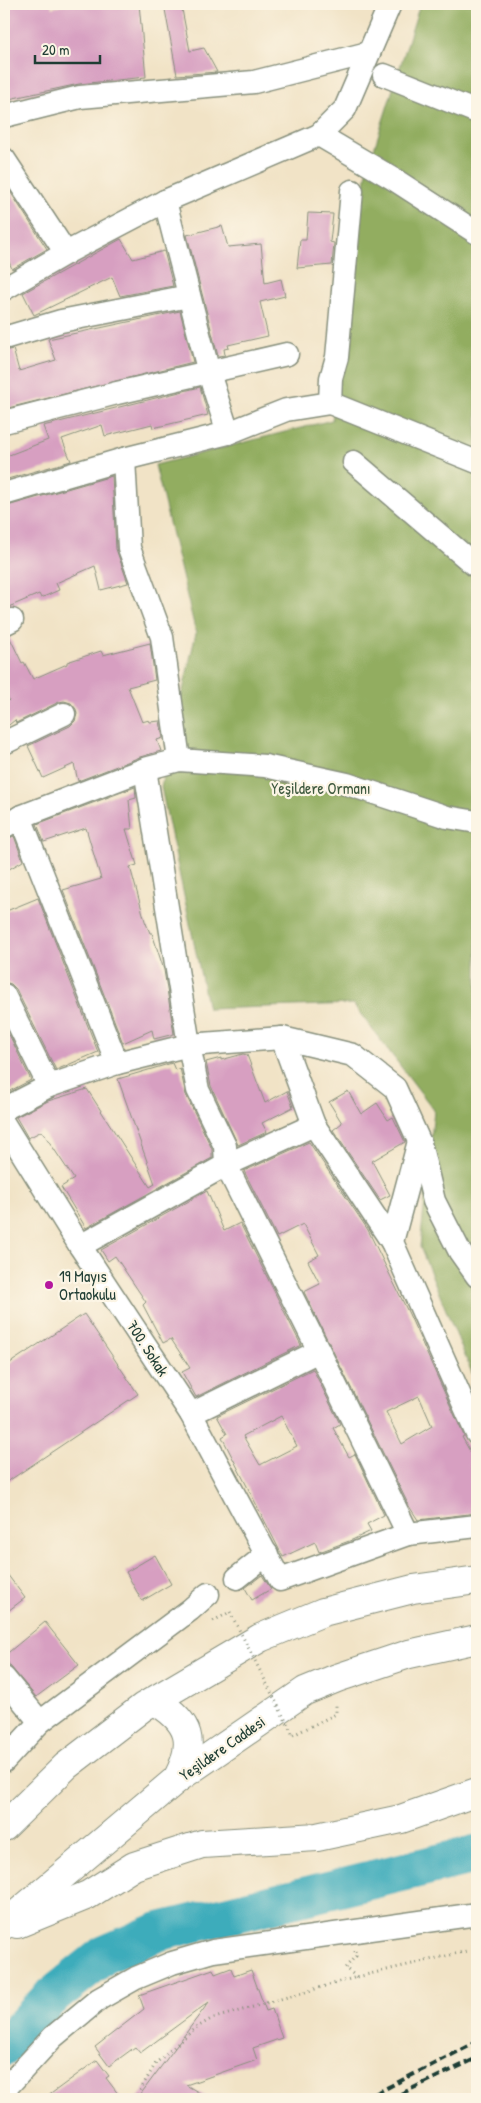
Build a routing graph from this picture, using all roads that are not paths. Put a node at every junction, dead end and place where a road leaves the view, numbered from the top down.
1 (390, 4) edge
2 (368, 53) junction
3 (384, 75) dead end
4 (477, 112) edge
5 (4, 116) edge
6 (319, 135) junction
7 (4, 159) edge
8 (352, 191) dead end
9 (165, 201) junction
10 (477, 233) edge
11 (66, 253) junction
12 (4, 289) edge
13 (190, 296) junction
14 (4, 338) edge
15 (287, 354) dead end
16 (209, 373) junction
17 (330, 403) junction
18 (4, 422) edge
19 (228, 434) junction
20 (124, 459) junction
21 (354, 462) dead end
22 (477, 462) edge
23 (4, 494) edge
24 (477, 567) edge
25 (64, 714) dead end
26 (4, 743) edge
27 (180, 760) junction
28 (145, 769) junction
29 (12, 822) edge
30 (477, 822) edge
31 (4, 995) edge
32 (282, 1038) junction
33 (189, 1045) junction
34 (117, 1063) junction
35 (49, 1086) junction
36 (4, 1109) edge
37 (4, 1124) edge
38 (314, 1125) junction
39 (419, 1141) junction
40 (226, 1165) junction
41 (392, 1242) junction
42 (80, 1246) junction
43 (477, 1276) edge
44 (319, 1351) junction
45 (191, 1414) junction
46 (477, 1434) edge
47 (477, 1526) edge
48 (408, 1534) junction
49 (267, 1554) junction
50 (237, 1578) dead end
51 (477, 1580) edge
52 (208, 1594) dead end
53 (477, 1640) edge
54 (4, 1678) edge
55 (155, 1701) junction
56 (40, 1722) junction
57 (4, 1761) edge
58 (177, 1779) junction
59 (477, 1792) edge
60 (4, 1828) edge
61 (477, 1914) edge
62 (4, 1925) edge
63 (4, 1930) edge
64 (4, 2090) edge

1 - 2 street
2 - 5 street
2 - 6 street
3 - 4 street
6 - 9 street
6 - 10 street
7 - 11 street
8 - 17 street
9 - 11 street
9 - 13 street
11 - 12 street
13 - 14 street
13 - 16 street
15 - 16 street
16 - 18 street
16 - 19 street
17 - 19 street
17 - 22 street
19 - 20 street
20 - 23 street
20 - 27 street
21 - 24 street
25 - 26 street
27 - 28 street
27 - 30 street
28 - 29 street
28 - 33 street
29 - 34 street
31 - 35 street
32 - 33 street
32 - 38 street
32 - 39 street
33 - 34 street
33 - 40 street
34 - 35 street
35 - 36 street
37 - 42 street, 700. Sokak
38 - 40 street
38 - 41 street
39 - 41 street
39 - 43 street
40 - 42 street
40 - 44 street
41 - 46 street
42 - 45 street, 700. Sokak
44 - 45 street
44 - 48 street
45 - 49 street, 700. Sokak
47 - 48 street
48 - 49 street, 700. Sokak
49 - 50 street
51 - 55 highway
52 - 56 street
53 - 58 highway, Yeşildere Caddesi
54 - 56 street
55 - 58 highway
55 - 60 highway
56 - 57 street
58 - 62 highway, Yeşildere Caddesi
59 - 63 highway
61 - 64 street

